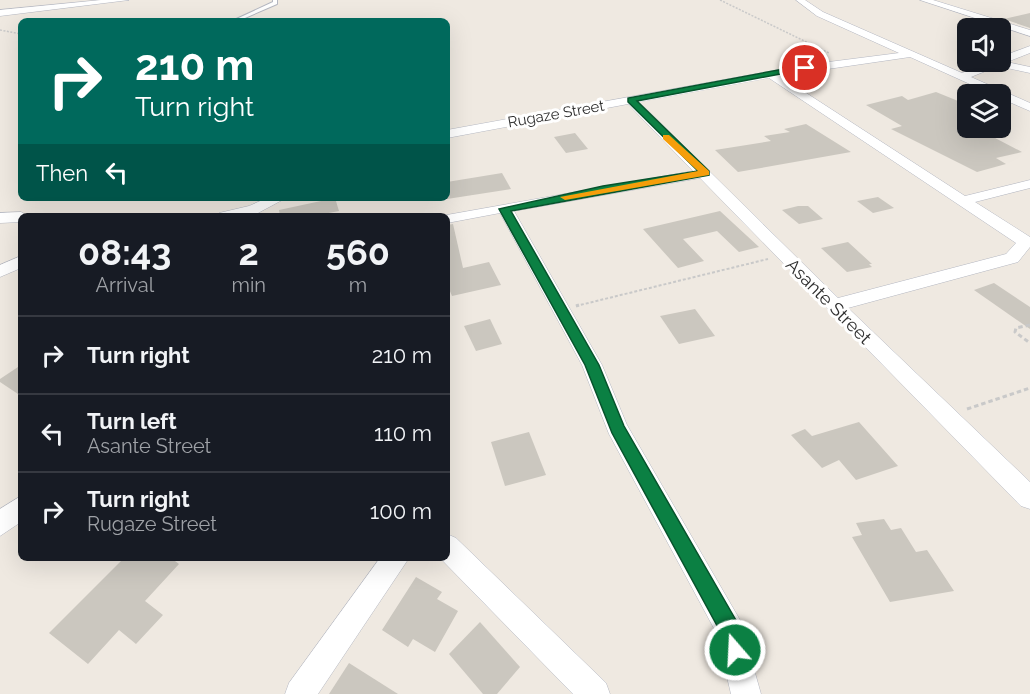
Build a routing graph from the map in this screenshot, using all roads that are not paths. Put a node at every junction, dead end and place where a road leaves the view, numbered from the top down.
1 (125, 0) edge
2 (275, 0) edge
3 (800, 0) edge
4 (926, 0) edge
5 (0, 13) edge
6 (241, 18) edge
7 (1030, 33) edge
8 (1030, 49) edge
9 (914, 54) junction
10 (1011, 57) edge
11 (1011, 66) edge
12 (1030, 70) edge
13 (974, 72) edge
14 (772, 75) junction
15 (964, 76) junction
16 (631, 100) junction
17 (1030, 107) edge
18 (450, 133) edge
19 (706, 173) junction
20 (1030, 184) edge
21 (965, 200) junction
22 (238, 201) edge
23 (275, 201) edge
24 (505, 209) junction
25 (258, 213) edge
26 (18, 217) edge
27 (0, 218) edge
28 (450, 218) edge
29 (1028, 244) edge
30 (18, 263) edge
31 (0, 272) edge
32 (835, 305) junction
33 (1030, 498) edge
34 (18, 509) edge
35 (0, 524) edge
36 (450, 550) edge
37 (394, 561) edge
38 (300, 694) edge
39 (596, 694) edge
40 (746, 694) edge

1 - 5 street
2 - 6 lane
3 - 9 street
4 - 7 street
8 - 10 street
9 - 14 street, Rugaze Street
9 - 15 street
11 - 12 street
13 - 15 street
14 - 16 street, Rugaze Street
14 - 21 street
15 - 17 street
16 - 18 street, Rugaze Street
16 - 19 street, Asante Street
19 - 24 street
19 - 32 street, Asante Street
20 - 21 street
21 - 29 street
22 - 25 street
23 - 25 street
24 - 28 street
24 - 40 street
26 - 27 street
29 - 32 street
30 - 31 street
32 - 33 street, Asante Street
34 - 35 street
36 - 39 street
37 - 38 street

